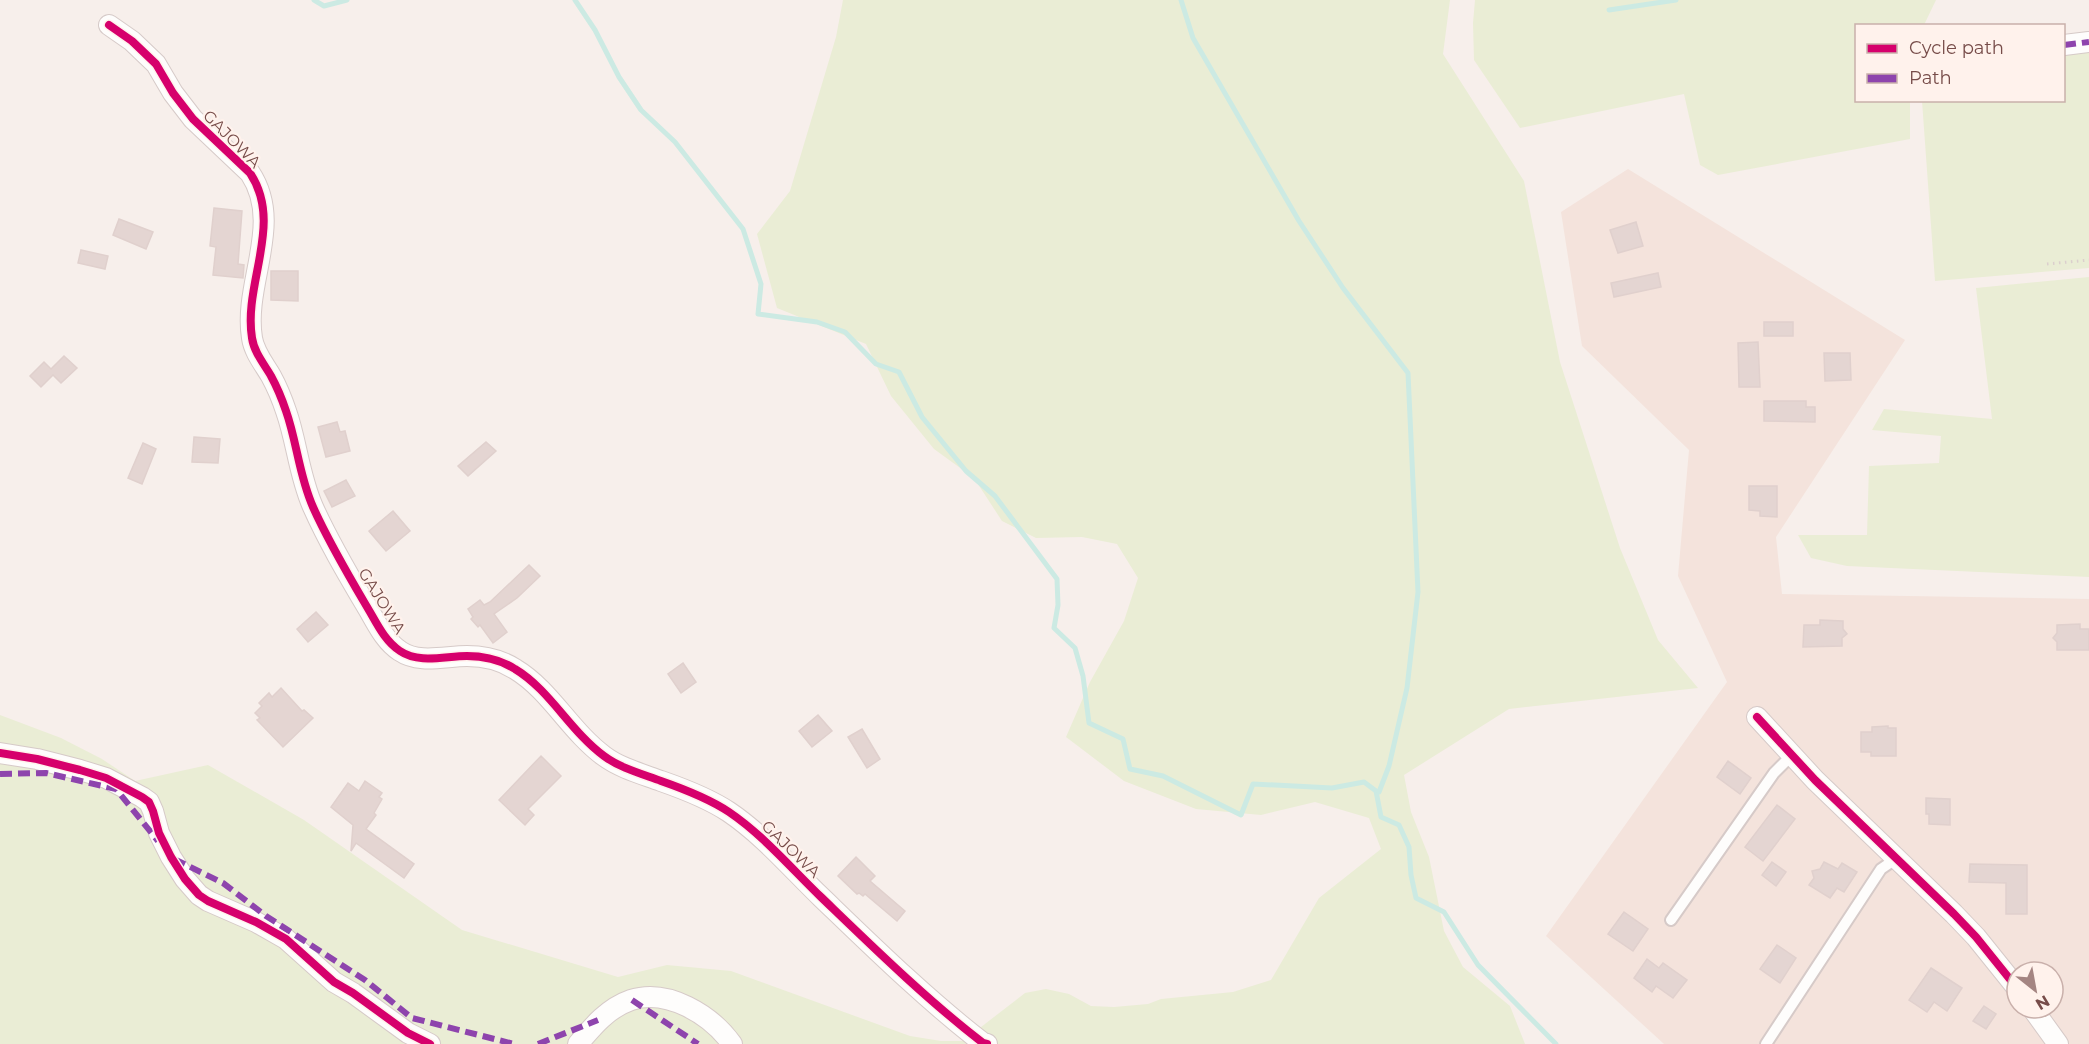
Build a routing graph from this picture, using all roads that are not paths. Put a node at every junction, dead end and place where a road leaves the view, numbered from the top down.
1 (109, 25) dead end
2 (2089, 42) edge
3 (2065, 45) edge
4 (1757, 717) dead end
5 (0, 753) edge
6 (1792, 755) junction
7 (1897, 858) junction
8 (1671, 920) dead end
9 (2005, 973) edge
10 (2041, 1020) edge
11 (430, 1044) edge
12 (578, 1044) edge
13 (732, 1044) edge
14 (987, 1044) edge
15 (1766, 1044) edge
16 (2058, 1044) edge

1 - 14 street, GAJOWA
2 - 3 street
4 - 6 street
5 - 11 street
6 - 7 street
6 - 8 lane
7 - 9 street
7 - 15 lane
10 - 16 street
12 - 13 street

